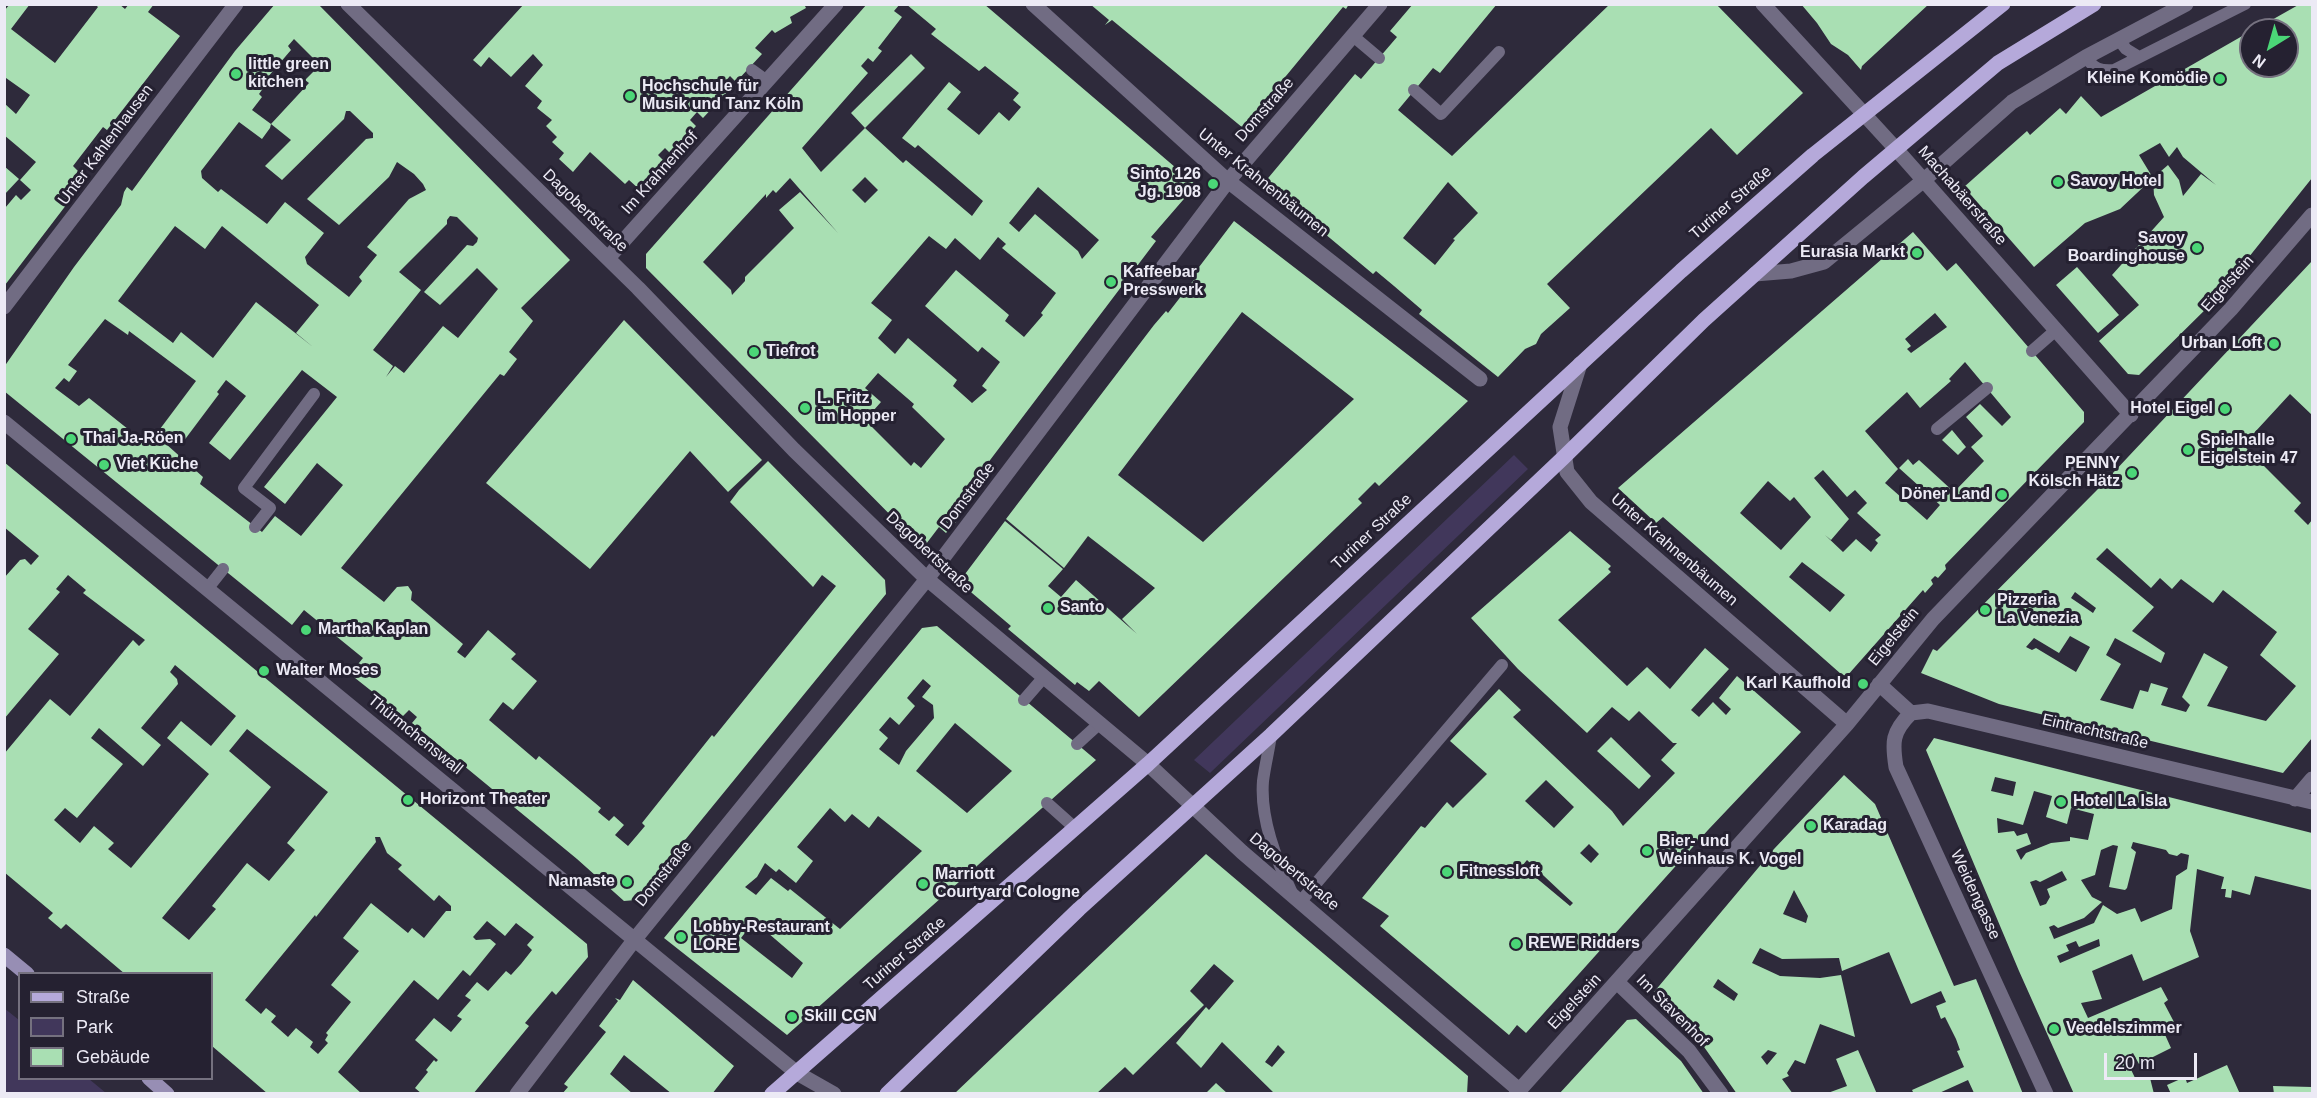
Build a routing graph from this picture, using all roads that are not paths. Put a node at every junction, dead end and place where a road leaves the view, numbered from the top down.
1 (236, 4) edge
2 (348, 4) edge
3 (836, 4) edge
4 (1032, 4) edge
5 (1380, 4) edge
6 (1763, 4) edge
7 (2003, 4) edge
8 (2094, 4) edge
9 (2186, 4) edge
10 (2245, 4) edge
11 (1353, 36) junction
12 (2119, 40) junction
13 (1499, 52) dead end
14 (2086, 57) junction
15 (2139, 57) junction
16 (1379, 58) dead end
17 (752, 70) dead end
18 (767, 81) junction
19 (1414, 90) dead end
20 (1865, 115) junction
21 (1896, 149) junction
22 (1924, 180) junction
23 (1228, 181) junction
24 (2313, 215) edge
25 (608, 258) junction
26 (1755, 274) junction
27 (4, 308) edge
28 (2056, 330) junction
29 (2032, 351) dead end
30 (1580, 364) junction
31 (1480, 379) dead end
32 (1987, 388) dead end
33 (314, 394) dead end
34 (2131, 415) junction
35 (4, 422) edge
36 (1937, 429) dead end
37 (1563, 458) junction
38 (255, 527) dead end
39 (223, 569) dead end
40 (927, 579) junction
41 (208, 588) junction
42 (1502, 665) dead end
43 (1044, 677) junction
44 (1879, 684) junction
45 (1024, 700) dead end
46 (1911, 713) junction
47 (1100, 723) junction
48 (1847, 724) junction
49 (1271, 735) junction
50 (1077, 744) dead end
51 (1148, 764) junction
52 (2313, 779) edge
53 (2295, 799) junction
54 (2313, 802) edge
55 (1047, 803) dead end
56 (1194, 807) junction
57 (1075, 828) junction
58 (1296, 897) junction
59 (635, 939) junction
60 (4, 955) edge
61 (25, 972) edge
62 (1618, 983) junction
63 (796, 1073) junction
64 (151, 1080) edge
65 (1518, 1092) edge
66 (167, 1094) edge
67 (517, 1094) edge
68 (772, 1094) edge
69 (834, 1094) edge
70 (887, 1094) edge
71 (1721, 1094) edge
72 (2046, 1094) edge

1 - 27 street, Unter Kahlenhausen
2 - 25 street, Dagobertstraße
3 - 18 street, Im Krahnenhof
4 - 23 street, Unter Krahnenbäumen
5 - 11 street, Domstraße
6 - 20 street, Machabäerstraße
7 - 20 main road, Turiner Straße
8 - 21 main road
9 - 12 street
10 - 15 lane
11 - 16 lane
11 - 23 street, Domstraße
12 - 14 street
12 - 15 lane
13 - 19 lane
14 - 15 lane
14 - 22 street
17 - 18 lane
18 - 25 street, Im Krahnenhof
20 - 21 street, Machabäerstraße
20 - 30 main road, Turiner Straße
21 - 22 street, Machabäerstraße
21 - 26 main road
22 - 26 street
22 - 28 street, Machabäerstraße
23 - 31 street, Unter Krahnenbäumen
23 - 40 street, Domstraße
24 - 34 street, Eigelstein
25 - 40 street, Dagobertstraße
26 - 37 main road
28 - 29 lane
28 - 34 street, Machabäerstraße
30 - 37 street, Unter Krahnenbäumen
30 - 51 main road, Turiner Straße
32 - 36 lane
33 - 38 lane
34 - 44 street, Eigelstein
35 - 41 street, Thürmchenswall
37 - 48 street, Unter Krahnenbäumen
37 - 49 main road
39 - 41 lane
40 - 43 street, Dagobertstraße
40 - 59 street, Domstraße
41 - 59 street, Thürmchenswall
42 - 58 lane
43 - 45 lane
43 - 47 street, Dagobertstraße
44 - 46 street
44 - 48 street, Eigelstein
46 - 53 street, Eintrachtstraße
46 - 72 street, Weidengasse
47 - 50 lane
47 - 51 street, Dagobertstraße
48 - 62 street, Eigelstein
49 - 56 main road
49 - 58 lane
51 - 56 street, Dagobertstraße
51 - 57 main road, Turiner Straße
52 - 53 street
53 - 54 street, Eintrachtstraße
55 - 57 lane
56 - 58 street, Dagobertstraße
56 - 70 main road
57 - 63 main road, Turiner Straße
58 - 65 street, Dagobertstraße
59 - 63 street, Thürmchenswall
59 - 67 street, Domstraße
60 - 61 main road
62 - 65 street, Eigelstein
62 - 71 street, Im Stavenhof
63 - 68 main road, Turiner Straße
63 - 69 street, Thürmchenswall
64 - 66 main road

